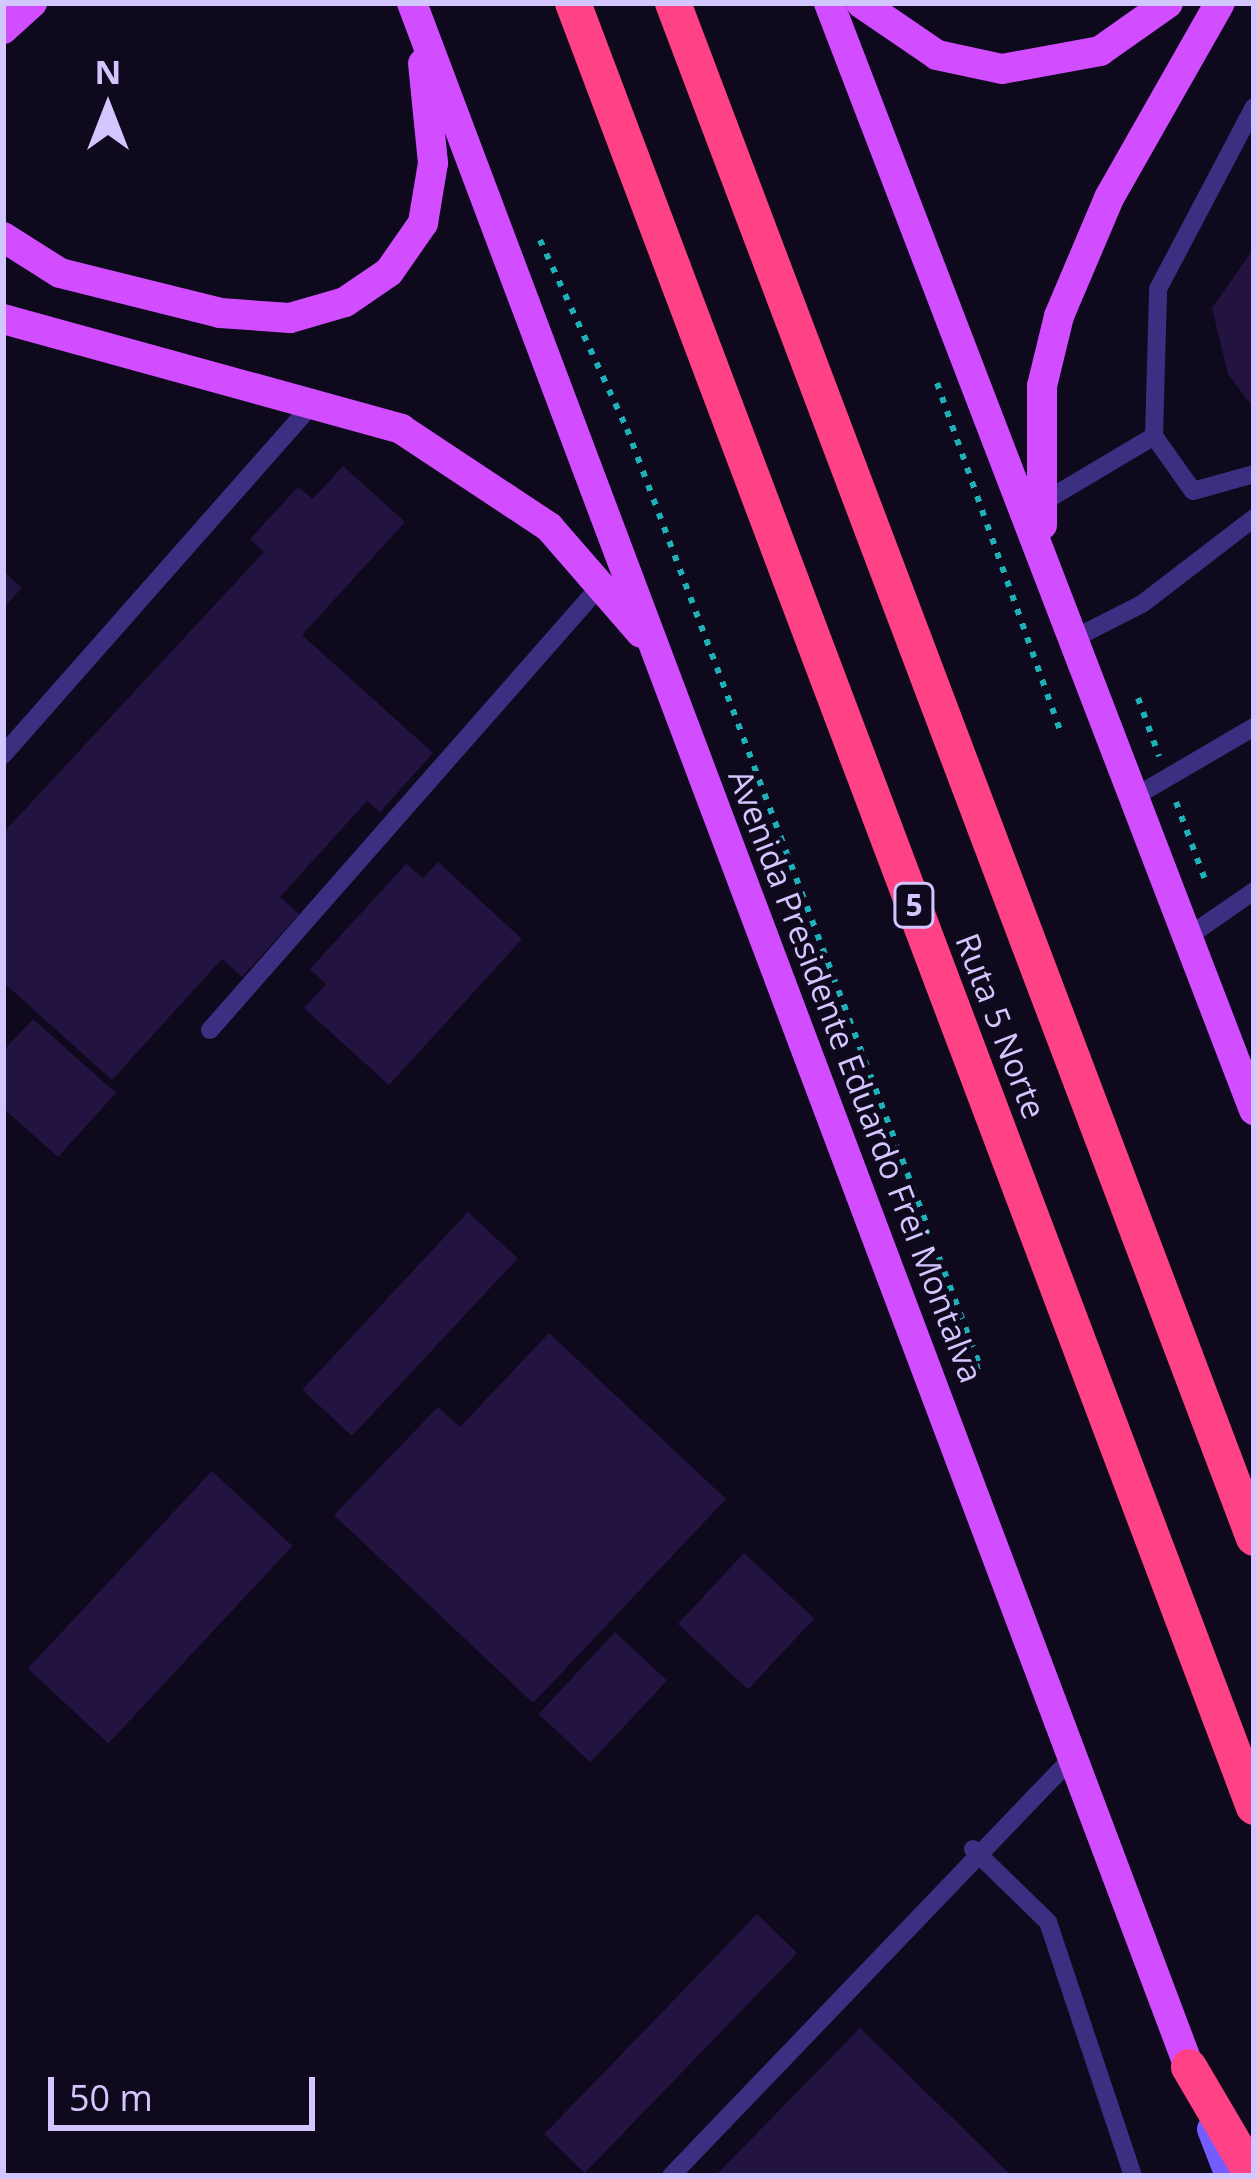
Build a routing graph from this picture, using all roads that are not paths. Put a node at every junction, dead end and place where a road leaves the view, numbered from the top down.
1 (32, 3) edge
2 (573, 3) edge
3 (673, 3) edge
4 (829, 3) edge
5 (861, 3) edge
6 (1168, 3) edge
7 (1220, 3) edge
8 (416, 12) edge
9 (3, 29) edge
10 (1254, 107) edge
11 (3, 237) edge
12 (3, 319) edge
13 (316, 400) junction
14 (1154, 436) junction
15 (1254, 474) edge
16 (1040, 504) junction
17 (1254, 518) edge
18 (1046, 560) junction
19 (602, 585) junction
20 (1076, 638) junction
21 (659, 656) junction
22 (1254, 727) edge
23 (3, 755) edge
24 (1136, 796) junction
25 (1254, 891) edge
26 (1189, 936) junction
27 (210, 1030) dead end
28 (1254, 1110) edge
29 (1254, 1538) edge
30 (1073, 1757) junction
31 (1254, 1807) edge
32 (973, 1849) junction
33 (1189, 2067) junction
34 (671, 2176) edge
35 (1132, 2176) edge
36 (1230, 2176) edge
37 (1253, 2176) edge

1 - 9 main road
2 - 31 highway, Ruta 5 Norte / 5
3 - 29 highway, Ruta 5 Norte
4 - 18 main road
5 - 6 main road
7 - 16 main road
8 - 11 main road
8 - 21 main road, Avenida Presidente Eduardo Frei Montalva
10 - 14 lane
12 - 13 main road
13 - 19 main road
13 - 23 lane
14 - 15 lane
14 - 16 lane
16 - 18 main road
17 - 20 lane
18 - 20 main road
19 - 21 main road
19 - 27 lane
20 - 24 main road
21 - 30 main road, Avenida Presidente Eduardo Frei Montalva
22 - 24 lane
24 - 26 main road
25 - 26 lane
26 - 28 main road
30 - 32 lane
30 - 33 main road, Avenida Presidente Eduardo Frei Montalva
32 - 34 lane
32 - 35 lane
33 - 36 street, Avenida Presidente Eduardo Frei Montalva
33 - 37 highway

